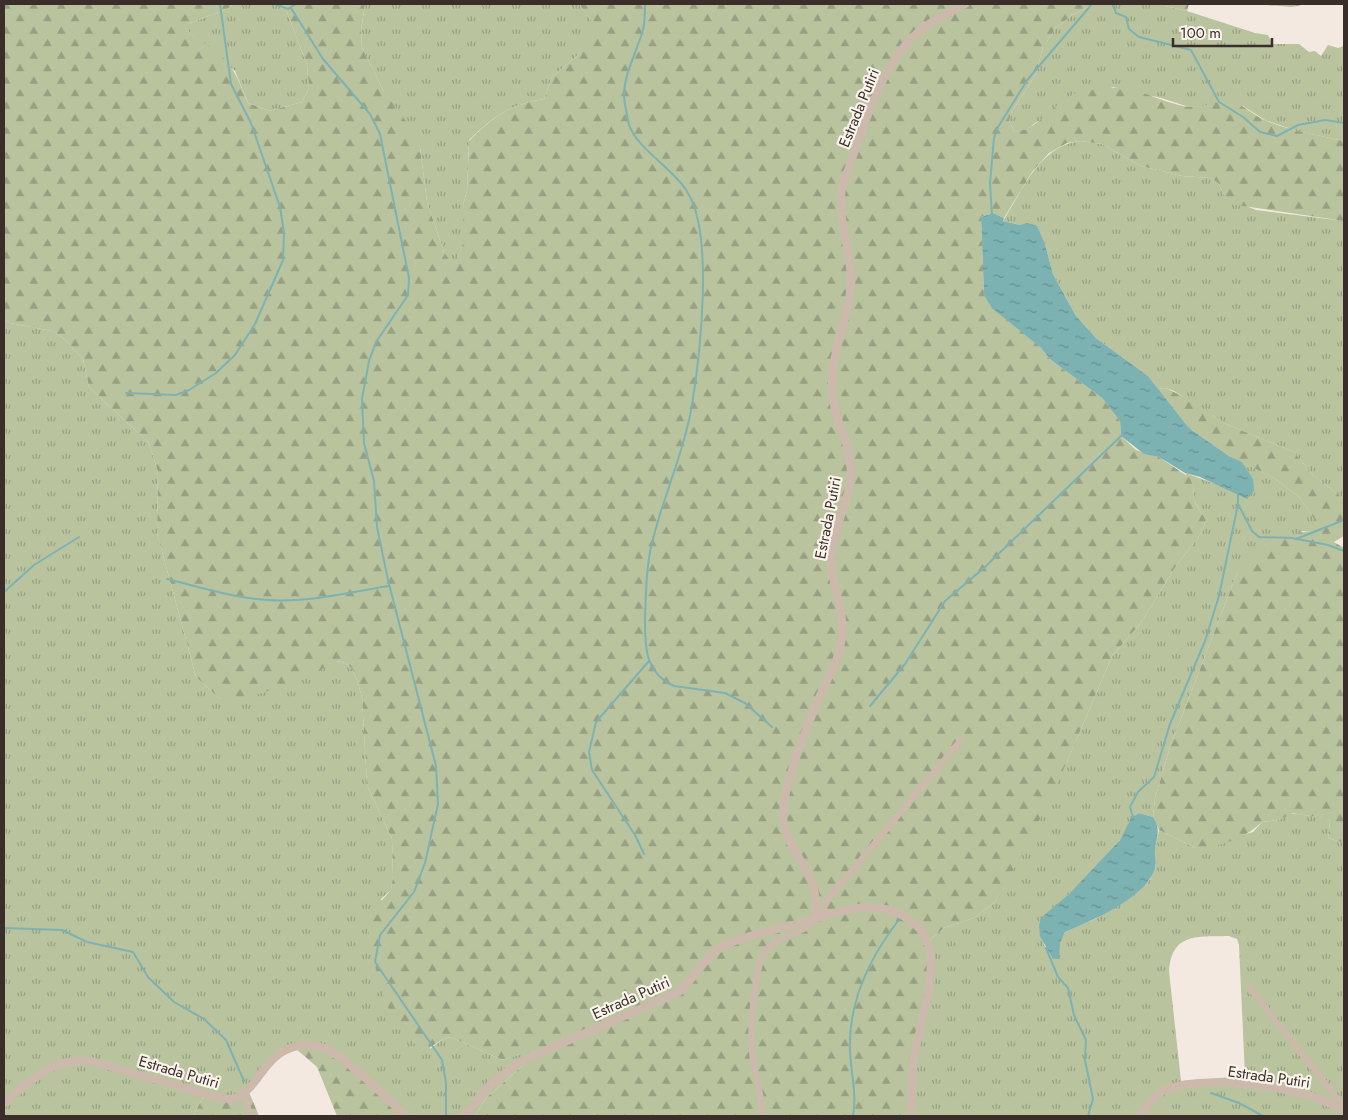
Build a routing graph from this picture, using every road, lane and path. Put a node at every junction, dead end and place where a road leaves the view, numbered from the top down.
1 (964, 4) edge
2 (960, 741) dead end
3 (823, 917) junction
4 (814, 920) junction
5 (1248, 986) dead end
6 (244, 1092) junction
7 (4, 1103) edge
8 (1344, 1108) edge
9 (250, 1116) edge
10 (406, 1116) edge
11 (464, 1116) edge
12 (762, 1116) edge
13 (912, 1116) edge
14 (1140, 1116) edge

1 - 4 street, Estrada Putiri
2 - 3 street
3 - 4 street, Estrada Putiri
3 - 13 street, Estrada Putiri
4 - 11 street, Estrada Putiri
4 - 12 street
5 - 8 street
6 - 7 street, Estrada Putiri
6 - 9 street
6 - 10 street
8 - 14 street, Estrada Putiri

